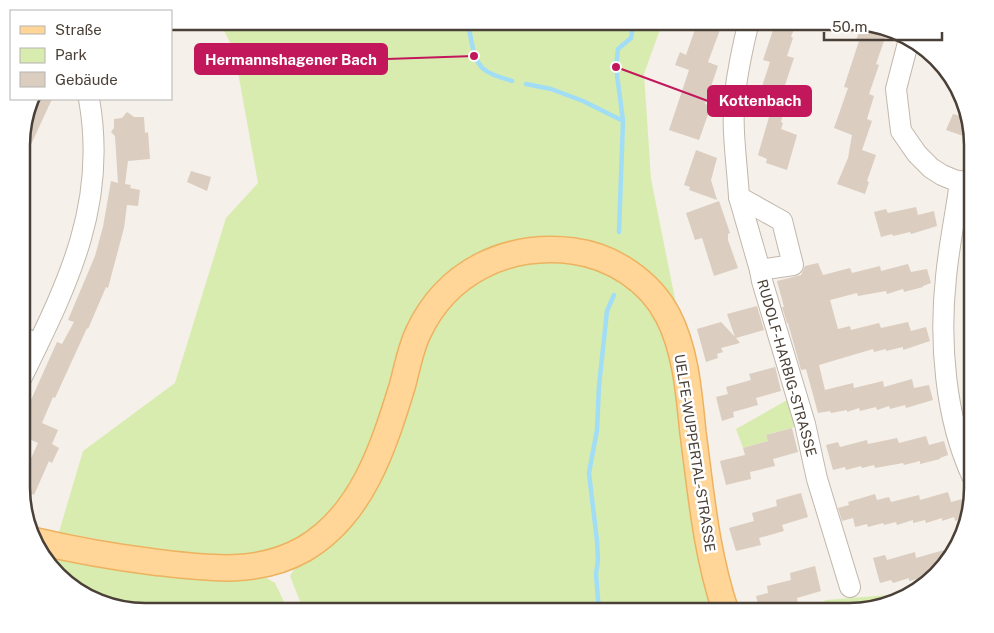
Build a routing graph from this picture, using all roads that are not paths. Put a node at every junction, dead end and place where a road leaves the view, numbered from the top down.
1 (746, 30) edge
2 (907, 46) edge
3 (89, 100) edge
4 (964, 181) edge
5 (964, 192) edge
6 (739, 197) junction
7 (760, 270) junction
8 (30, 341) edge
9 (964, 455) edge
10 (44, 543) edge
11 (850, 587) dead end
12 (724, 603) edge

1 - 6 street
2 - 4 street
3 - 8 street
5 - 9 street
6 - 7 street
6 - 7 street, RUDOLF-HARBIG-STRASSE
7 - 11 street, RUDOLF-HARBIG-STRASSE
10 - 12 main road, UELFE-WUPPERTAL-STRASSE

